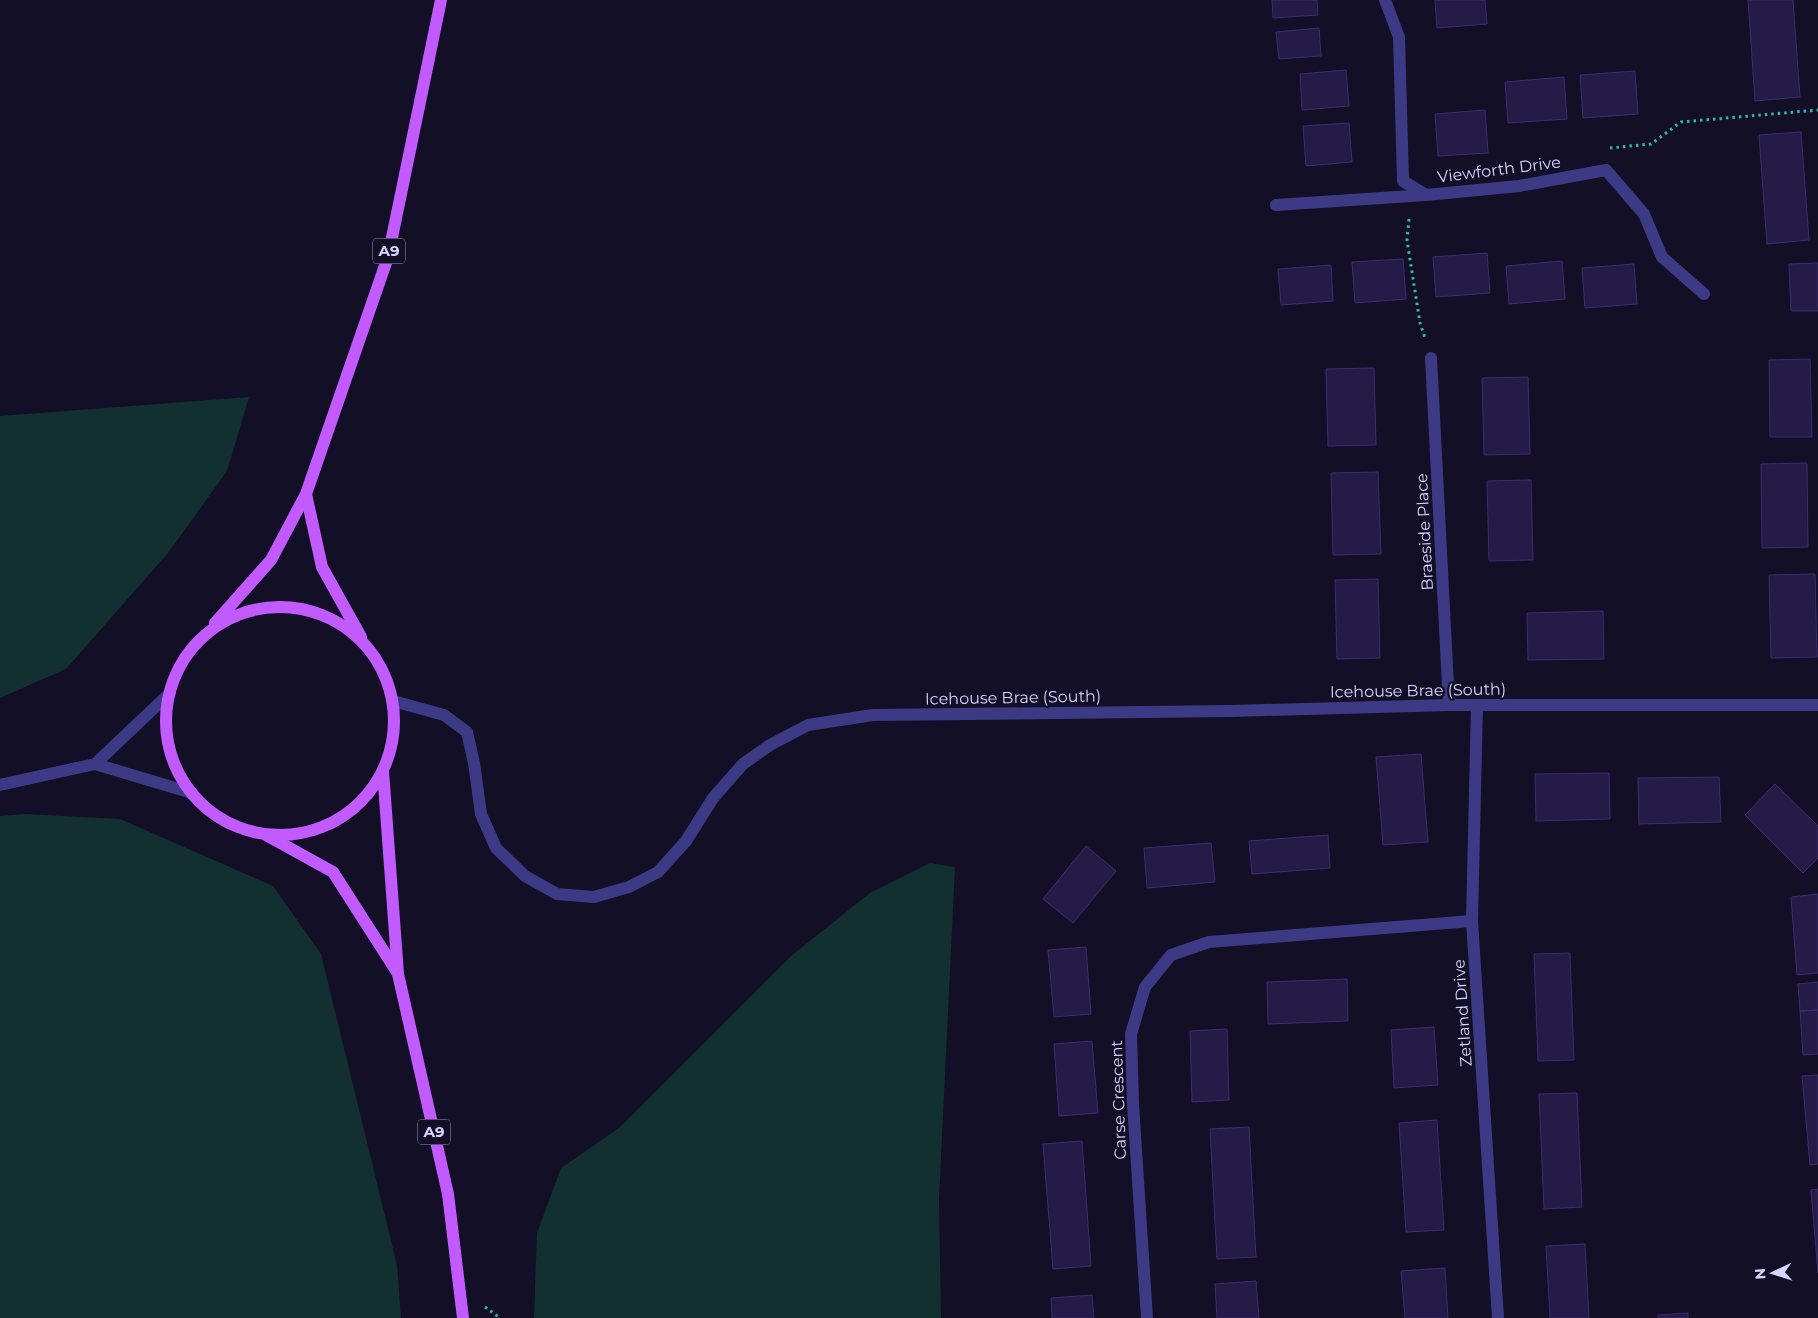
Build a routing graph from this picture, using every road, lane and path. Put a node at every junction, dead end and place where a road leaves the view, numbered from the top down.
1 (441, 0) edge
2 (1386, 0) edge
3 (1818, 110) edge
4 (1606, 170) junction
5 (1426, 195) junction
6 (1410, 196) junction
7 (1276, 205) dead end
8 (1704, 294) dead end
9 (1431, 358) joint
10 (306, 494) junction
11 (202, 637) junction
12 (365, 644) junction
13 (170, 693) junction
14 (393, 701) junction
15 (1449, 705) junction
16 (1477, 705) junction
17 (1818, 705) edge
18 (95, 764) junction
19 (383, 771) junction
20 (0, 785) edge
21 (192, 793) junction
22 (265, 834) junction
23 (1472, 921) junction
24 (398, 974) junction
25 (463, 1318) edge
26 (1147, 1318) edge
27 (1498, 1318) edge

1 - 10 main road, A9
2 - 5 street, Viewforth Drive
3 - 4 path
4 - 5 street, Viewforth Drive
4 - 8 street
5 - 6 street
6 - 7 street
6 - 9 path
9 - 15 street, Braeside Place
10 - 11 main road, A9
10 - 12 main road
11 - 12 main road
11 - 13 main road
12 - 14 main road
13 - 18 street
13 - 21 main road
14 - 15 street, Icehouse Brae (South)
14 - 19 main road
15 - 16 street, Icehouse Brae (South)
16 - 17 street, Icehouse Brae (South)
16 - 23 street, Zetland Drive
18 - 20 street
18 - 21 street
19 - 22 main road
19 - 24 main road, A9
21 - 22 main road
22 - 24 main road, A9
23 - 26 street, Carse Crescent
23 - 27 street, Zetland Drive
24 - 25 main road, A9

